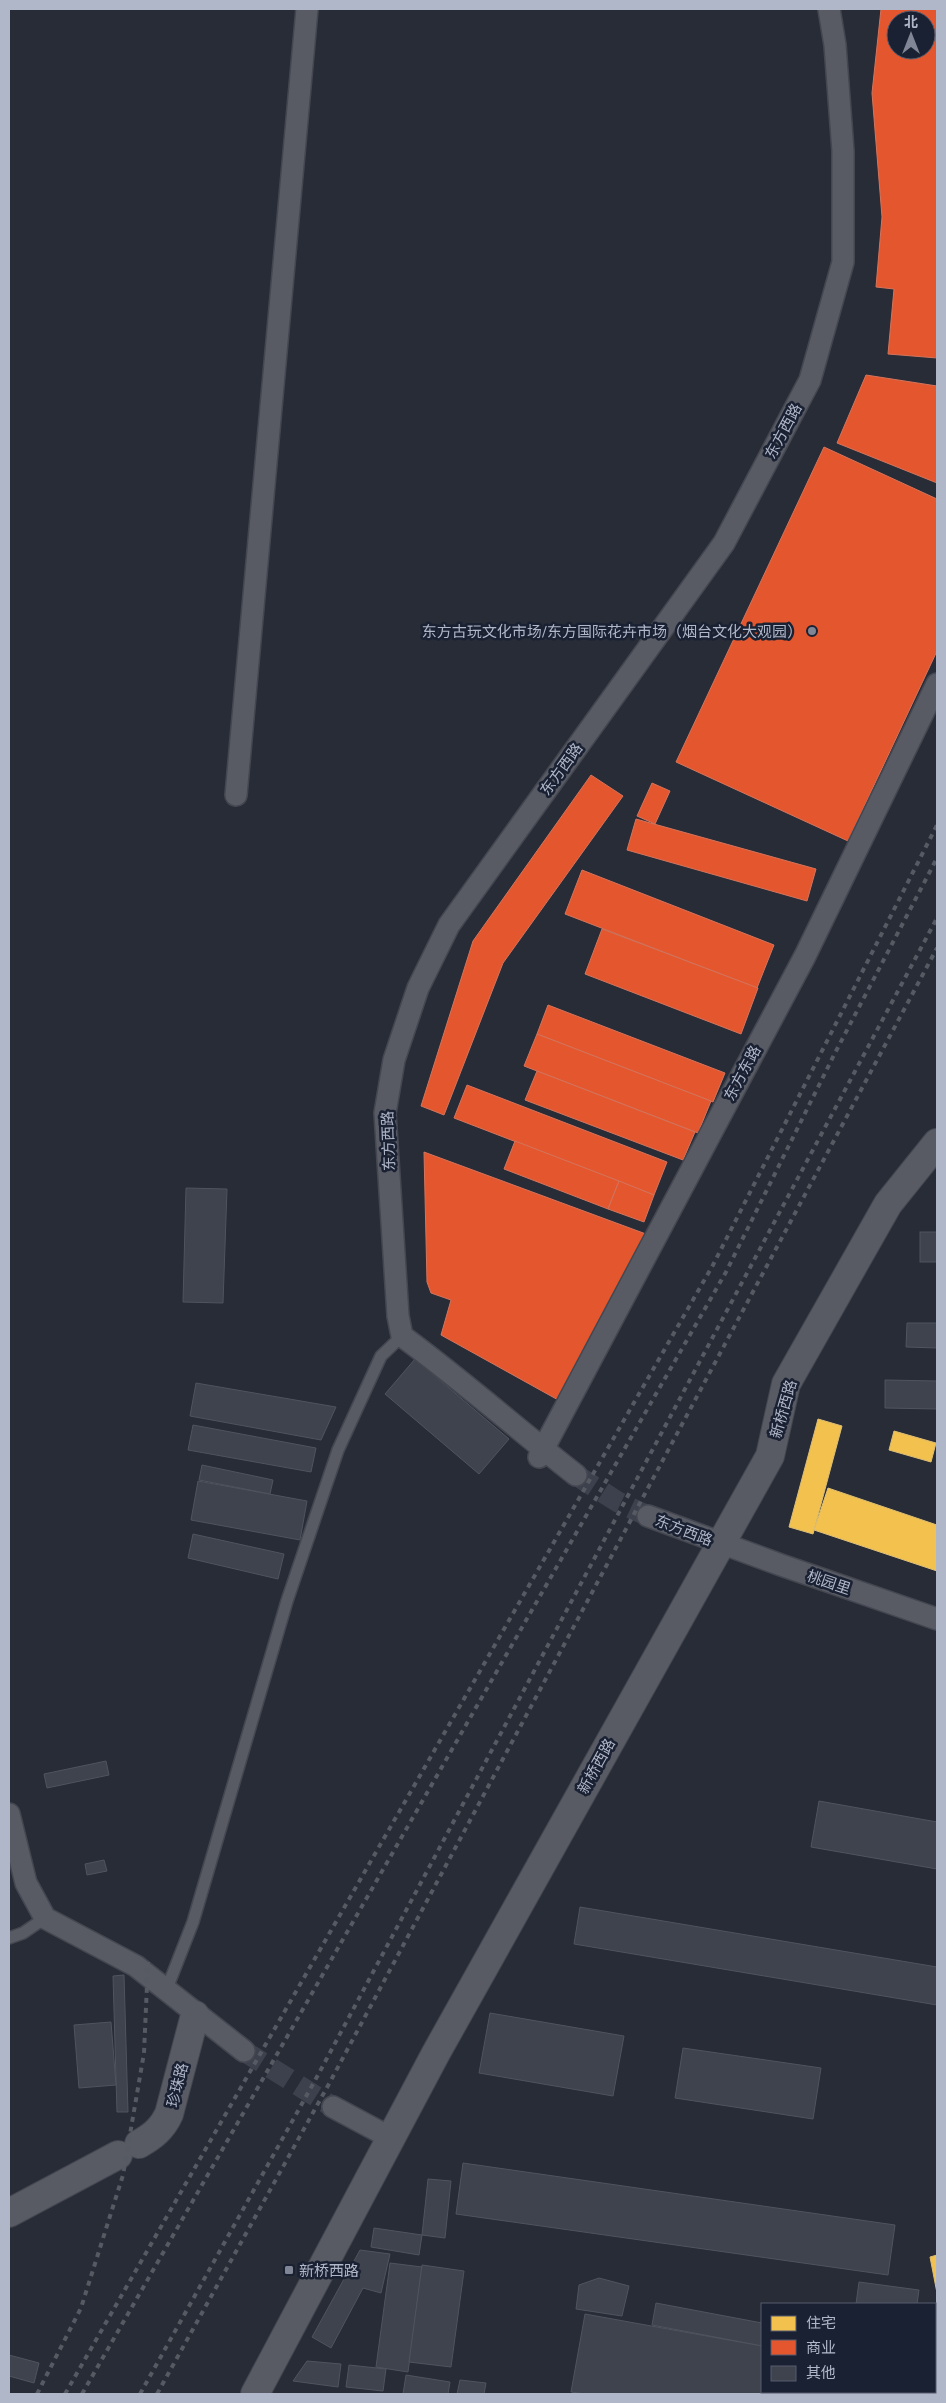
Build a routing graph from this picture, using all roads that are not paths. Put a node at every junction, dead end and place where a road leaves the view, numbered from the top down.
1 (306, 9) edge
2 (828, 9) edge
3 (937, 684) edge
4 (236, 795) dead end
5 (937, 1143) edge
6 (402, 1336) junction
7 (541, 1453) junction
8 (576, 1475) tunnel mouth
9 (648, 1516) tunnel mouth
10 (720, 1544) junction
11 (937, 1619) edge
12 (9, 1814) edge
13 (45, 1918) junction
14 (9, 1938) edge
15 (166, 1990) junction
16 (195, 2014) junction
17 (244, 2051) tunnel mouth
18 (333, 2107) tunnel mouth
19 (391, 2138) junction
20 (9, 2213) edge
21 (255, 2394) edge

1 - 4 street
2 - 6 street, 东方西路
3 - 7 street, 东方东路
5 - 10 street, 新桥西路
6 - 7 street
6 - 15 lane
7 - 8 street
9 - 10 street, 东方西路
10 - 11 street, 桃园里
10 - 19 street, 新桥西路
12 - 13 street
13 - 14 lane
13 - 15 street
15 - 16 street
16 - 17 street
16 - 20 street, 珍珠路
18 - 19 street
19 - 21 street, 新桥西路

